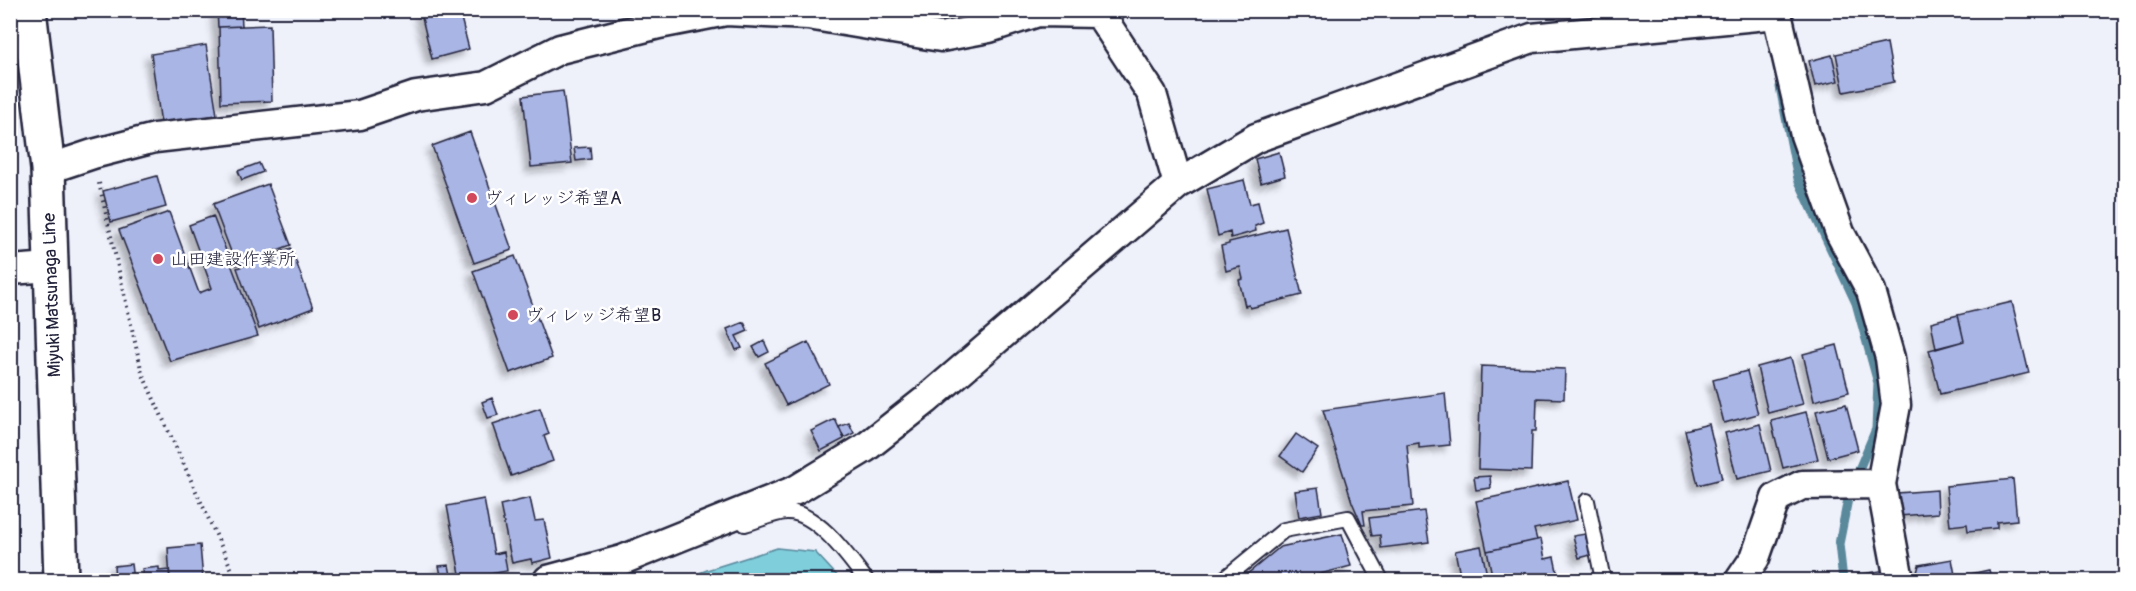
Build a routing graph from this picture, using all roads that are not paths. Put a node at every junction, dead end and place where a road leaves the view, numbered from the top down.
1 (29, 10) edge
2 (1776, 12) edge
3 (48, 169) junction
4 (1178, 184) junction
5 (51, 267) junction
6 (10, 270) edge
7 (1881, 484) junction
8 (1587, 501) dead end
9 (622, 560) junction
10 (61, 580) edge
11 (548, 580) edge
12 (866, 580) edge
13 (1223, 580) edge
14 (1381, 580) edge
15 (1603, 580) edge
16 (1740, 580) edge
17 (1899, 580) edge

1 - 3 main road, Miyuki Matsunaga Line
2 - 4 street
2 - 7 street
3 - 4 street
3 - 5 main road, Miyuki Matsunaga Line
4 - 9 street
5 - 6 street
5 - 10 main road, Miyuki Matsunaga Line
7 - 16 street
7 - 17 street
8 - 15 lane
9 - 11 street
9 - 12 lane
13 - 14 lane

